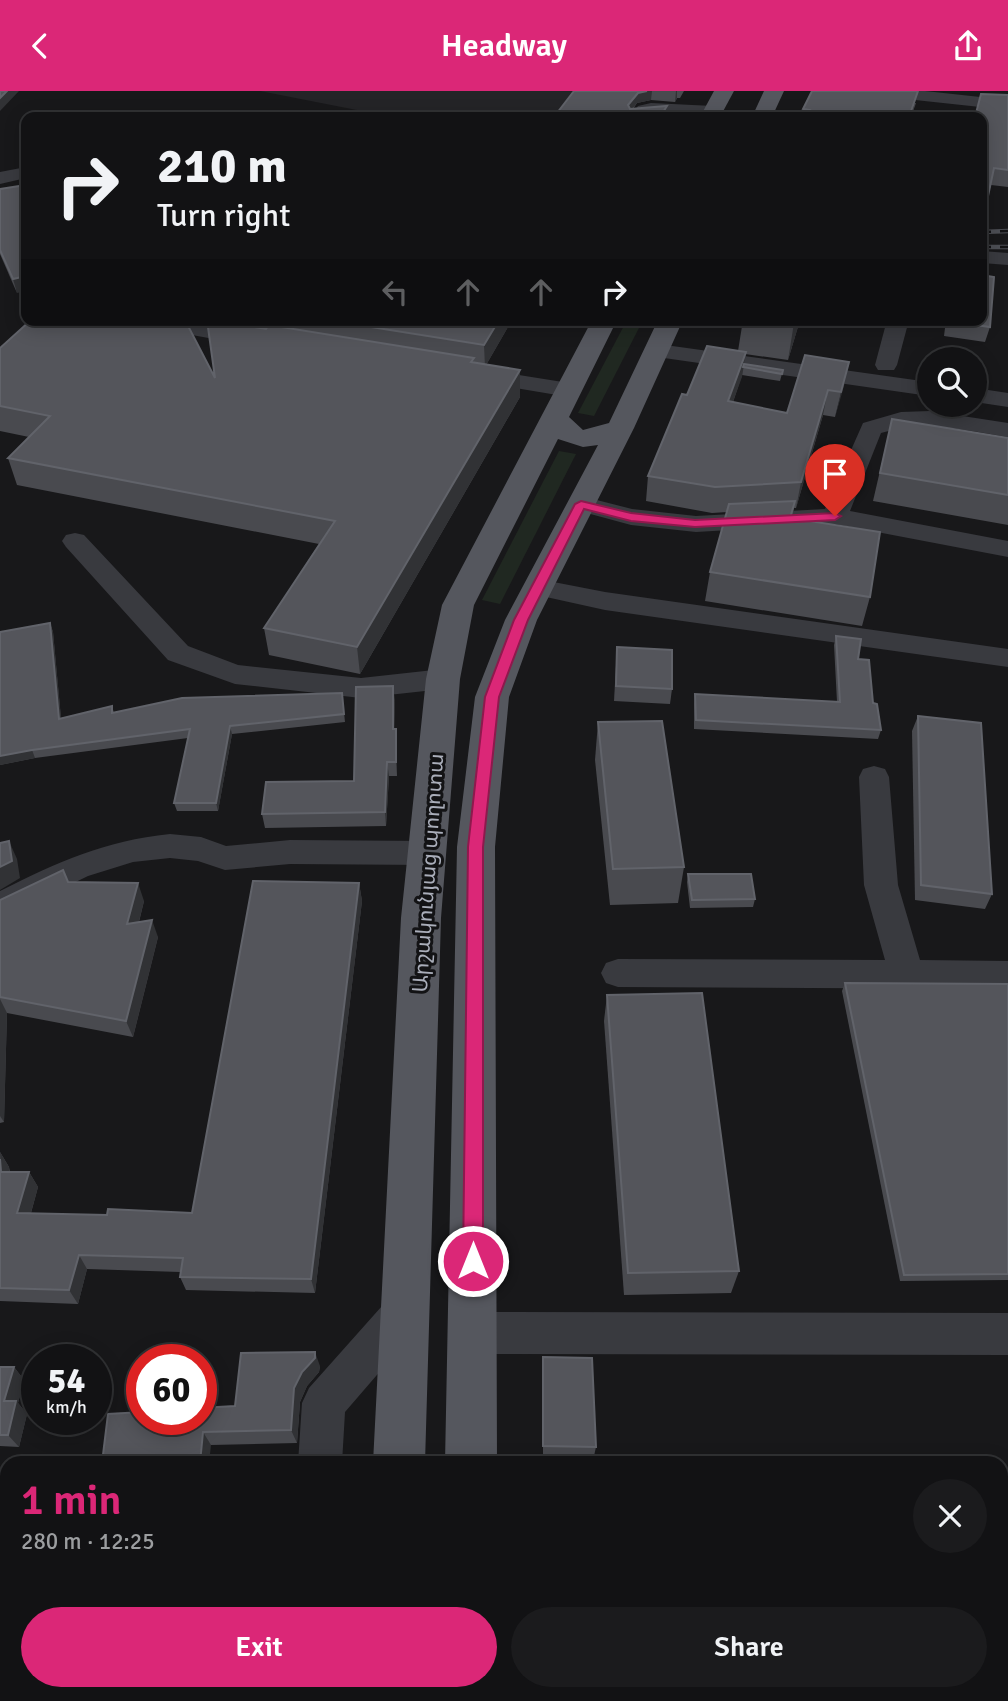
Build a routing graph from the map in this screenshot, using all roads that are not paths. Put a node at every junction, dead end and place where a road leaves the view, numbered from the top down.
1 (724, 91) edge
2 (774, 91) edge
3 (878, 91) edge
4 (997, 91) edge
5 (1008, 96) edge
6 (948, 99) junction
7 (1008, 105) edge
8 (642, 112) edge
9 (688, 112) edge
10 (713, 112) edge
11 (764, 112) edge
12 (945, 112) edge
13 (21, 174) edge
14 (0, 178) edge
15 (987, 257) edge
16 (1008, 259) edge
17 (191, 326) edge
18 (602, 326) edge
19 (896, 326) edge
20 (664, 336) edge
21 (274, 342) edge
22 (886, 365) junction
23 (917, 369) edge
24 (453, 371) edge
25 (917, 387) edge
26 (569, 390) junction
27 (987, 397) edge
28 (1008, 400) edge
29 (555, 417) junction
30 (620, 428) junction
31 (1008, 430) edge
32 (581, 504) junction
33 (835, 516) junction
34 (75, 541) dead end
35 (1008, 549) edge
36 (538, 587) junction
37 (487, 620) junction
38 (1008, 658) edge
39 (443, 679) junction
40 (874, 777) dead end
41 (428, 853) junction
42 (0, 906) edge
43 (618, 973) dead end
44 (907, 975) junction
45 (1008, 975) edge
46 (405, 1311) junction
47 (473, 1333) junction
48 (1008, 1334) edge
49 (320, 1456) edge
50 (399, 1456) edge
51 (471, 1456) edge

1 - 10 main road
2 - 11 main road
3 - 6 street
4 - 5 street
6 - 7 street
6 - 12 street
8 - 9 street
13 - 14 street
15 - 16 street
17 - 21 street
18 - 26 main road, Արշակունյաց պողոտա
19 - 22 street
20 - 22 street
20 - 25 street
20 - 30 main road, Արշակունյաց պողոտա
22 - 23 street
24 - 26 street
26 - 29 main road, Արշակունյաց պողոտա
27 - 28 street
29 - 30 main road
29 - 37 main road, Արշակունյաց պողոտա
30 - 32 main road, Արշակունյաց պողոտա
31 - 33 street
32 - 33 street
32 - 36 main road, Արշակունյաց պողոտա
33 - 35 street
34 - 39 street
36 - 37 main road, Արշակունյաց պողոտա
36 - 38 street
37 - 39 main road, Արշակունյաց պողոտա
37 - 47 main road, Արշակունյաց պողոտա
39 - 41 main road, Արշակունյաց պողոտա
40 - 44 street
41 - 42 street
41 - 46 main road, Արշակունյաց պողոտա
43 - 44 street
44 - 45 street
46 - 49 street
46 - 50 main road, Արշակունյաց պողոտա
47 - 48 street
47 - 51 main road, Արշակունյաց պողոտա

